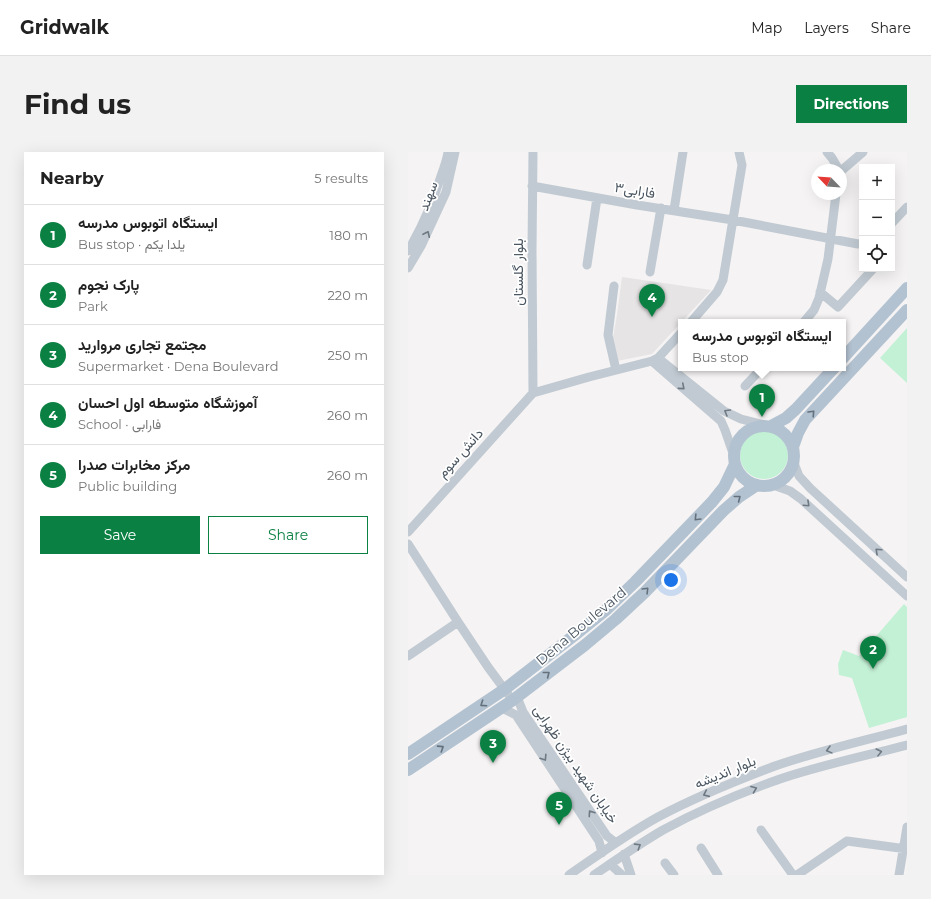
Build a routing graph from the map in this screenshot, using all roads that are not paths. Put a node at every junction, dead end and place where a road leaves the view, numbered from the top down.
1 (448, 152) edge
2 (455, 152) edge
3 (533, 152) edge
4 (684, 152) edge
5 (739, 152) edge
6 (827, 152) edge
7 (863, 152) edge
8 (836, 164) edge
9 (847, 165) edge
10 (532, 186) junction
11 (597, 198) junction
12 (835, 200) edge
13 (907, 207) edge
14 (661, 208) junction
15 (674, 210) junction
16 (734, 220) junction
17 (895, 220) edge
18 (830, 239) junction
19 (859, 244) edge
20 (408, 251) edge
21 (587, 265) dead end
22 (408, 268) edge
23 (650, 272) dead end
24 (870, 272) edge
25 (614, 286) dead end
26 (907, 288) edge
27 (820, 292) junction
28 (907, 310) edge
29 (694, 319) edge
30 (806, 319) edge
31 (678, 336) edge
32 (846, 355) edge
33 (655, 360) junction
34 (616, 370) junction
35 (759, 371) edge
36 (831, 371) edge
37 (745, 386) dead end
38 (533, 393) junction
39 (768, 426) junction
40 (794, 447) junction
41 (735, 460) junction
42 (794, 463) junction
43 (757, 485) junction
44 (773, 485) junction
45 (408, 532) edge
46 (408, 544) edge
47 (907, 577) edge
48 (907, 596) edge
49 (458, 622) junction
50 (408, 656) edge
51 (505, 689) junction
52 (515, 699) junction
53 (502, 708) junction
54 (907, 729) edge
55 (907, 745) edge
56 (408, 754) edge
57 (408, 770) edge
58 (907, 827) edge
59 (761, 830) dead end
60 (616, 843) junction
61 (701, 848) dead end
62 (905, 849) edge
63 (602, 852) junction
64 (624, 854) junction
65 (665, 863) dead end
66 (610, 864) junction
67 (569, 875) edge
68 (594, 875) edge
69 (622, 875) edge
70 (631, 875) edge
71 (674, 875) edge
72 (718, 875) edge
73 (793, 875) edge
74 (797, 875) edge
75 (899, 875) edge

1 - 20 street, سهند
22 -> 2 street, سهند
3 - 10 street, بلوار گلستان
4 - 15 street
5 - 16 street
6 - 8 street
7 - 9 street
10 - 11 street, فارابی۳
10 - 38 street, بلوار گلستان
11 - 14 street, فارابی۳
11 - 21 street
12 - 18 street
13 - 17 street
14 - 15 street, فارابی۳
14 - 23 street
15 - 16 street, فارابی۳
16 - 18 street, فارابی۳
16 - 29 street
18 - 19 street, فارابی۳
18 - 27 street
24 - 27 street
25 - 34 street
26 - 32 main road
27 - 30 street
40 -> 28 main road
31 - 33 street
33 - 34 street
39 -> 33 street
33 -> 41 street
34 - 38 street
35 - 37 street
36 - 39 main road
38 - 45 street, دانش سوم
39 - 40 main road
39 - 41 main road
40 - 42 main road
41 - 43 main road
41 -> 51 main road, Dena Boulevard
42 - 44 main road
47 -> 42 street
43 - 44 main road
52 -> 43 main road, Dena Boulevard
44 -> 48 street
46 - 49 street, خیابان شهید بیژن ظهرابی
49 - 50 street
49 - 51 street, خیابان شهید بیژن ظهرابی
51 - 52 street, خیابان شهید بیژن ظهرابی
51 -> 56 main road, Dena Boulevard
52 - 53 main road, Dena Boulevard
60 -> 52 street, خیابان شهید بیژن ظهرابی
57 -> 53 main road, Dena Boulevard
53 -> 63 street, خیابان شهید بیژن ظهرابی
54 -> 60 street, بلوار اندیشه
64 -> 55 street, بلوار اندیشه
58 - 62 street
59 - 73 street
60 - 63 street, بلوار اندیشه
61 - 72 street
62 - 74 street
62 - 75 street
63 - 67 street, بلوار اندیشه
64 - 66 street, بلوار اندیشه
64 - 70 street
65 - 71 street
66 - 68 street, بلوار اندیشه
66 - 69 street

